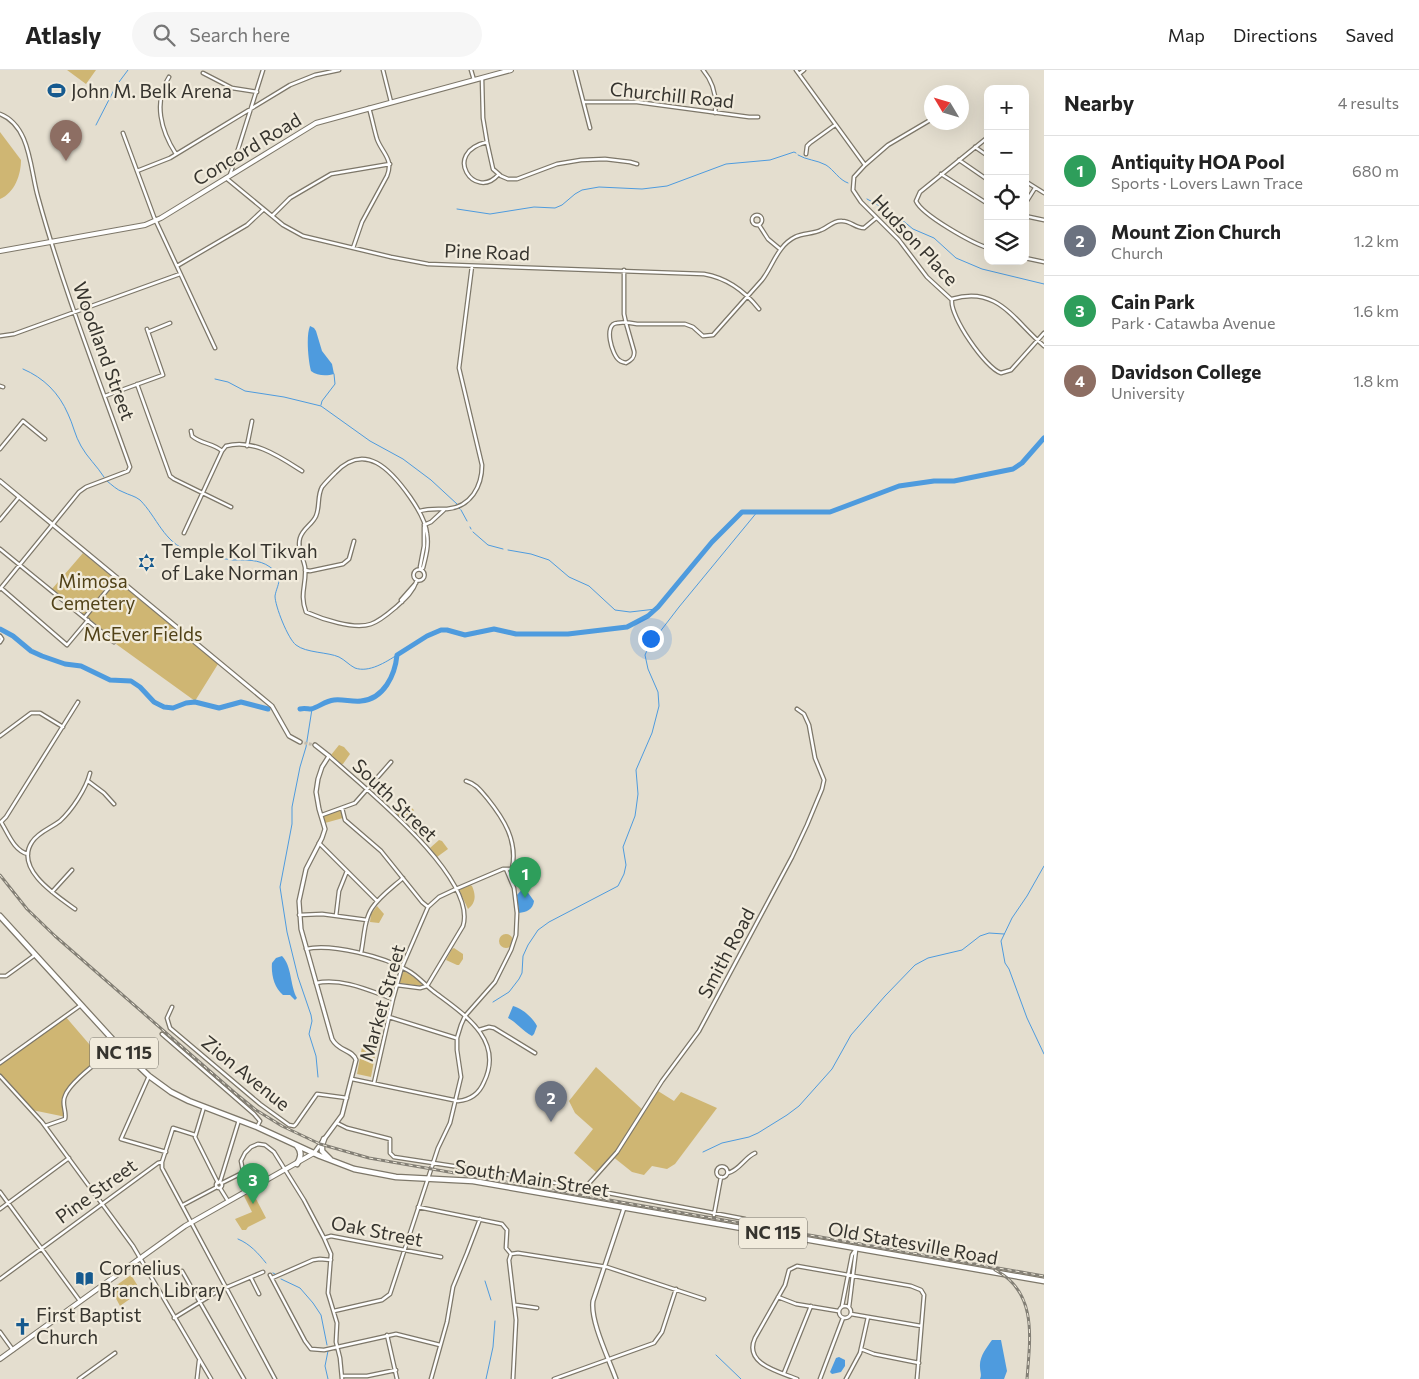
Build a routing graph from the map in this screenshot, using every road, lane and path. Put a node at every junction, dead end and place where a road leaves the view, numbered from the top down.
1 (263, 70) edge
2 (339, 70) edge
3 (383, 70) edge
4 (471, 70) edge
5 (511, 70) edge
6 (575, 70) edge
7 (703, 70) edge
8 (796, 70) edge
9 (804, 70) edge
10 (202, 73) dead end
11 (799, 74) junction
12 (169, 76) dead end
13 (482, 78) junction
14 (474, 80) junction
15 (257, 92) junction
16 (391, 102) junction
17 (584, 102) junction
18 (252, 108) junction
19 (370, 108) junction
20 (715, 113) junction
21 (0, 114) edge
22 (758, 117) dead end
23 (924, 124) edge
24 (835, 125) junction
25 (590, 128) dead end
26 (123, 133) dead end
27 (984, 140) edge
28 (487, 142) junction
29 (975, 147) junction
30 (984, 153) edge
31 (176, 154) junction
32 (806, 154) dead end
33 (958, 160) junction
34 (390, 164) junction
35 (637, 164) dead end
36 (865, 165) junction
37 (137, 171) junction
38 (941, 174) junction
39 (498, 175) junction
40 (228, 176) junction
41 (984, 177) edge
42 (1029, 184) edge
43 (1035, 188) junction
44 (1044, 193) edge
45 (1029, 198) edge
46 (984, 201) edge
47 (263, 210) junction
48 (272, 216) junction
49 (1029, 217) edge
50 (876, 218) junction
51 (1044, 220) edge
52 (155, 221) junction
53 (759, 225) junction
54 (50, 243) junction
55 (984, 246) edge
56 (353, 248) junction
57 (780, 249) junction
58 (0, 251) edge
59 (1029, 259) edge
60 (1044, 262) edge
61 (177, 266) junction
62 (472, 266) junction
63 (624, 270) junction
64 (180, 274) junction
65 (748, 296) junction
66 (952, 300) junction
67 (759, 309) dead end
68 (75, 312) junction
69 (170, 323) dead end
70 (626, 323) junction
71 (1044, 333) edge
72 (0, 336) edge
73 (1038, 340) junction
74 (1044, 346) edge
75 (215, 348) dead end
76 (137, 384) junction
77 (105, 396) junction
78 (252, 421) dead end
79 (191, 431) dead end
80 (45, 438) dead end
81 (247, 446) junction
82 (0, 449) edge
83 (222, 451) junction
84 (302, 471) dead end
85 (0, 481) edge
86 (202, 493) junction
87 (19, 497) junction
88 (231, 506) dead end
89 (446, 509) junction
90 (420, 511) junction
91 (0, 520) edge
92 (53, 525) junction
93 (424, 526) junction
94 (184, 533) dead end
95 (354, 541) dead end
96 (0, 549) edge
97 (19, 565) junction
98 (421, 569) junction
99 (305, 570) junction
100 (117, 578) junction
101 (417, 582) junction
102 (0, 588) edge
103 (85, 617) junction
104 (88, 620) junction
105 (114, 642) dead end
106 (78, 702) dead end
107 (796, 709) dead end
108 (63, 727) junction
109 (0, 736) edge
110 (300, 742) tunnel mouth
111 (314, 745) tunnel mouth
112 (329, 756) junction
113 (391, 762) dead end
114 (90, 773) dead end
115 (88, 781) junction
116 (466, 781) dead end
117 (367, 790) junction
118 (114, 804) dead end
119 (342, 808) junction
120 (322, 815) junction
121 (0, 821) edge
122 (320, 843) junction
123 (28, 854) junction
124 (506, 869) junction
125 (72, 870) dead end
126 (347, 871) junction
127 (403, 878) junction
128 (456, 889) junction
129 (52, 892) junction
130 (377, 902) junction
131 (428, 907) junction
132 (75, 909) dead end
133 (299, 915) junction
134 (0, 916) edge
135 (336, 916) junction
136 (367, 920) junction
137 (306, 949) junction
138 (361, 953) junction
139 (35, 955) junction
140 (402, 967) junction
141 (0, 976) edge
142 (316, 982) junction
143 (397, 984) junction
144 (427, 986) junction
145 (393, 999) junction
146 (81, 1005) junction
147 (172, 1007) dead end
148 (465, 1016) junction
149 (389, 1017) junction
150 (480, 1030) junction
151 (162, 1034) dead end
152 (457, 1038) junction
153 (118, 1046) junction
154 (535, 1053) dead end
155 (0, 1063) edge
156 (0, 1076) edge
157 (149, 1076) junction
158 (352, 1079) junction
159 (374, 1083) junction
160 (347, 1098) junction
161 (454, 1100) junction
162 (204, 1107) junction
163 (239, 1120) junction
164 (336, 1123) junction
165 (45, 1126) junction
166 (257, 1127) junction
167 (195, 1135) junction
168 (324, 1139) junction
169 (296, 1145) junction
170 (166, 1152) junction
171 (314, 1153) junction
172 (755, 1153) dead end
173 (69, 1158) junction
174 (162, 1162) junction
175 (335, 1162) junction
176 (434, 1163) junction
177 (297, 1164) junction
178 (285, 1171) junction
179 (244, 1172) junction
180 (728, 1172) junction
181 (721, 1177) junction
182 (428, 1178) junction
183 (220, 1183) junction
184 (219, 1188) junction
185 (252, 1188) junction
186 (584, 1189) junction
187 (0, 1192) edge
188 (228, 1201) junction
189 (8, 1203) junction
190 (102, 1203) junction
191 (183, 1205) junction
192 (418, 1207) junction
193 (624, 1208) junction
194 (0, 1209) edge
195 (714, 1214) junction
196 (689, 1218) joint
197 (480, 1219) junction
198 (745, 1219) dead end
199 (192, 1222) junction
200 (324, 1238) junction
201 (41, 1248) junction
202 (856, 1249) junction
203 (404, 1250) junction
204 (512, 1254) junction
205 (441, 1257) dead end
206 (140, 1258) junction
207 (332, 1260) junction
208 (605, 1266) junction
209 (182, 1271) dead end
210 (263, 1272) dead end
211 (851, 1275) junction
212 (0, 1278) edge
213 (251, 1278) junction
214 (1044, 1281) edge
215 (226, 1287) junction
216 (676, 1290) junction
217 (259, 1294) dead end
218 (778, 1297) junction
219 (704, 1300) dead end
220 (80, 1301) junction
221 (200, 1302) junction
222 (516, 1305) junction
223 (810, 1306) junction
224 (842, 1306) junction
225 (849, 1307) junction
226 (537, 1308) dead end
227 (838, 1311) junction
228 (334, 1312) junction
229 (851, 1314) junction
230 (868, 1317) junction
231 (174, 1318) junction
232 (843, 1318) junction
233 (921, 1326) junction
234 (0, 1332) edge
235 (387, 1335) junction
236 (440, 1345) junction
237 (337, 1347) junction
238 (861, 1349) junction
239 (13, 1350) junction
240 (115, 1353) dead end
241 (0, 1359) edge
242 (199, 1359) junction
243 (609, 1360) junction
244 (919, 1363) junction
245 (396, 1370) junction
246 (784, 1373) junction
247 (342, 1378) edge
248 (79, 1379) edge
249 (197, 1379) edge
250 (211, 1379) edge
251 (244, 1379) edge
252 (275, 1379) edge
253 (397, 1379) edge
254 (431, 1379) edge
255 (513, 1379) edge
256 (554, 1379) edge
257 (616, 1379) edge
258 (797, 1379) edge
259 (820, 1379) edge
260 (846, 1379) edge
261 (917, 1379) edge

1 - 15 street
2 - 18 street
3 - 16 street
4 - 14 street
5 - 13 main road, Concord Road
6 - 17 street
7 - 20 street
8 - 11 street
9 - 11 street
10 - 15 street
11 - 24 street
12 - 31 street
13 - 14 main road, Concord Road
13 - 28 street
14 - 16 main road, Concord Road
15 - 18 street
16 - 19 main road, Concord Road
17 - 20 street, Churchill Road
17 - 25 street
18 - 31 street
18 - 40 street
19 - 34 street
19 - 40 main road, Concord Road
20 - 22 street, Churchill Road
21 - 54 street, Woodland Street
23 - 36 street, Hudson Place
24 - 32 street
24 - 36 street
26 - 37 street
27 - 29 street
28 - 39 street
28 - 39 street
29 - 30 street
29 - 33 street
31 - 37 street
33 - 38 street
33 - 41 street
34 - 48 street
34 - 56 street
35 - 39 street
36 - 50 street, Hudson Place
37 - 52 street
38 - 46 street
38 - 55 street
40 - 47 street, Pine Road
40 - 52 main road, Concord Road
42 - 43 street
43 - 44 street
43 - 45 street
47 - 48 street, Pine Road
47 - 61 street
48 - 56 street, Pine Road
49 - 51 street
50 - 57 street
50 - 66 street, Hudson Place
52 - 54 main road, Concord Road
52 - 61 street
53 - 53 street
53 - 57 street
54 - 58 main road, Concord Road
54 - 68 street, Woodland Street
56 - 62 street, Pine Road
57 - 65 street
59 - 60 street
61 - 64 street
62 - 63 street, Pine Road
62 - 89 street
63 - 65 street, Pine Road
63 - 70 street
64 - 68 street
64 - 75 street
65 - 67 street, Pine Road
65 - 70 street
66 - 73 street
66 - 73 street, Hudson Place
68 - 72 street
68 - 77 street, Woodland Street
69 - 76 street
70 - 70 street
71 - 73 street, Hudson Place
73 - 74 street
76 - 77 street
76 - 86 street
77 - 92 street, Woodland Street
78 - 81 street
79 - 83 street
80 - 82 street
81 - 83 street
81 - 84 street
83 - 86 street
85 - 87 street
86 - 88 street
86 - 94 street
87 - 91 street
87 - 92 street
89 - 90 street
89 - 93 street
90 - 93 street
90 - 99 street
92 - 97 street
92 - 100 street
93 - 98 street
95 - 99 street
96 - 97 street
97 - 102 street
97 - 103 street
98 - 101 street
98 - 101 street
99 - 101 street
100 - 103 street
100 - 110 street
102 - 104 street
103 - 104 street
104 - 105 street
106 - 108 street
107 - 186 street, Smith Road
108 - 109 street
108 - 121 street
111 - 112 street, South Street
112 - 117 street, South Street
112 - 120 street
113 - 117 street
114 - 115 street
115 - 118 street
115 - 123 street
116 - 124 street
117 - 119 street
117 - 128 street, South Street
119 - 120 street
119 - 127 street
120 - 122 street
121 - 123 street
122 - 126 street
122 - 133 street
123 - 129 street
124 - 128 street
124 - 148 street
125 - 129 street
126 - 130 street
126 - 135 street
127 - 130 street
127 - 131 street
128 - 131 street
128 - 144 street, South Street
129 - 132 street
130 - 136 street
131 - 140 street, Market Street
133 - 135 street
133 - 137 street
134 - 139 main road, NC 115
135 - 136 street
136 - 138 street
137 - 138 street
137 - 142 street
138 - 140 street
139 - 141 street
139 - 146 main road, NC 115
140 - 143 street, Market Street
140 - 144 street
142 - 145 street
142 - 158 street
143 - 144 street
143 - 145 street, Market Street
144 - 148 street
145 - 149 street, Market Street
146 - 153 main road, NC 115
146 - 155 street
147 - 160 street, Zion Avenue
148 - 150 street
148 - 152 street
149 - 152 street
149 - 159 street, Market Street
150 - 154 street
150 - 161 street
151 - 166 street
152 - 161 street
153 - 157 main road, NC 115
153 - 165 street
156 - 165 street
157 - 162 main road, NC 115
157 - 170 street
158 - 159 street
158 - 160 street
159 - 161 street
160 - 164 street
161 - 176 street
162 - 163 main road, NC 115
162 - 167 street
163 - 166 main road, NC 115
163 - 183 street
164 - 168 street
164 - 176 street
165 - 173 street
166 - 169 main road, NC 115
167 - 170 street, Pine Street
167 - 183 street
168 - 171 street
168 - 175 main road
169 - 171 main road, NC 115
169 - 177 main road
170 - 174 street, Pine Street
171 - 175 main road, South Main Street / NC 115
171 - 177 main road
172 - 180 street
173 - 189 street
173 - 190 street
174 - 190 street, Pine Street
174 - 191 street
175 - 182 main road, South Main Street / NC 115
176 - 182 street
176 - 186 street
177 - 178 main road
178 - 179 street, Oak Street
178 - 185 main road
178 - 200 street, Oak Street
179 - 183 street
179 - 185 street
180 - 181 street
180 - 181 street
181 - 195 street
182 - 192 street
182 - 193 main road, South Main Street / NC 115
183 - 184 street
183 - 184 street
184 - 188 street
184 - 191 street
185 - 188 main road
186 - 195 street
187 - 189 street
188 - 199 main road
189 - 194 street
189 - 201 street
190 - 201 street, Pine Street
190 - 206 street
191 - 199 street
192 - 197 street
192 - 203 street
193 - 196 main road, South Main Street / NC 115
193 - 208 street
195 - 198 street
196 - 202 main road, Old Statesville Road / NC 115
197 - 204 street
197 - 236 street
199 - 206 main road
199 - 215 street
200 - 203 street, Oak Street
200 - 207 street
201 - 212 street, Pine Street
201 - 220 street
202 - 211 street
202 - 214 main road, Old Statesville Road / NC 115
203 - 205 street, Oak Street
203 - 228 street
204 - 208 street
204 - 222 street
206 - 220 main road
206 - 231 street
207 - 228 street
207 - 237 street
208 - 216 street
208 - 243 street
209 - 221 street
210 - 213 street
211 - 218 street
211 - 224 street
211 - 225 street
211 - 233 street
213 - 215 street
213 - 217 street
215 - 221 street
215 - 252 street
216 - 219 street
216 - 243 street
218 - 223 street
218 - 246 street
220 - 239 main road
221 - 231 street
221 - 251 street
222 - 226 street
222 - 255 street
223 - 227 street
223 - 246 street
224 - 225 street
224 - 227 street
225 - 229 street
227 - 232 street
228 - 237 street
229 - 230 street
229 - 232 street
230 - 233 street
230 - 238 street
231 - 242 street
232 - 259 street
233 - 244 street
234 - 239 street
235 - 236 street
235 - 237 street
235 - 245 street
236 - 254 street
237 - 247 street
238 - 244 street
238 - 260 street
239 - 241 main road
240 - 248 street
242 - 249 street
242 - 250 street
243 - 256 street
243 - 257 street
244 - 261 street
245 - 247 street
245 - 253 street
246 - 258 street

